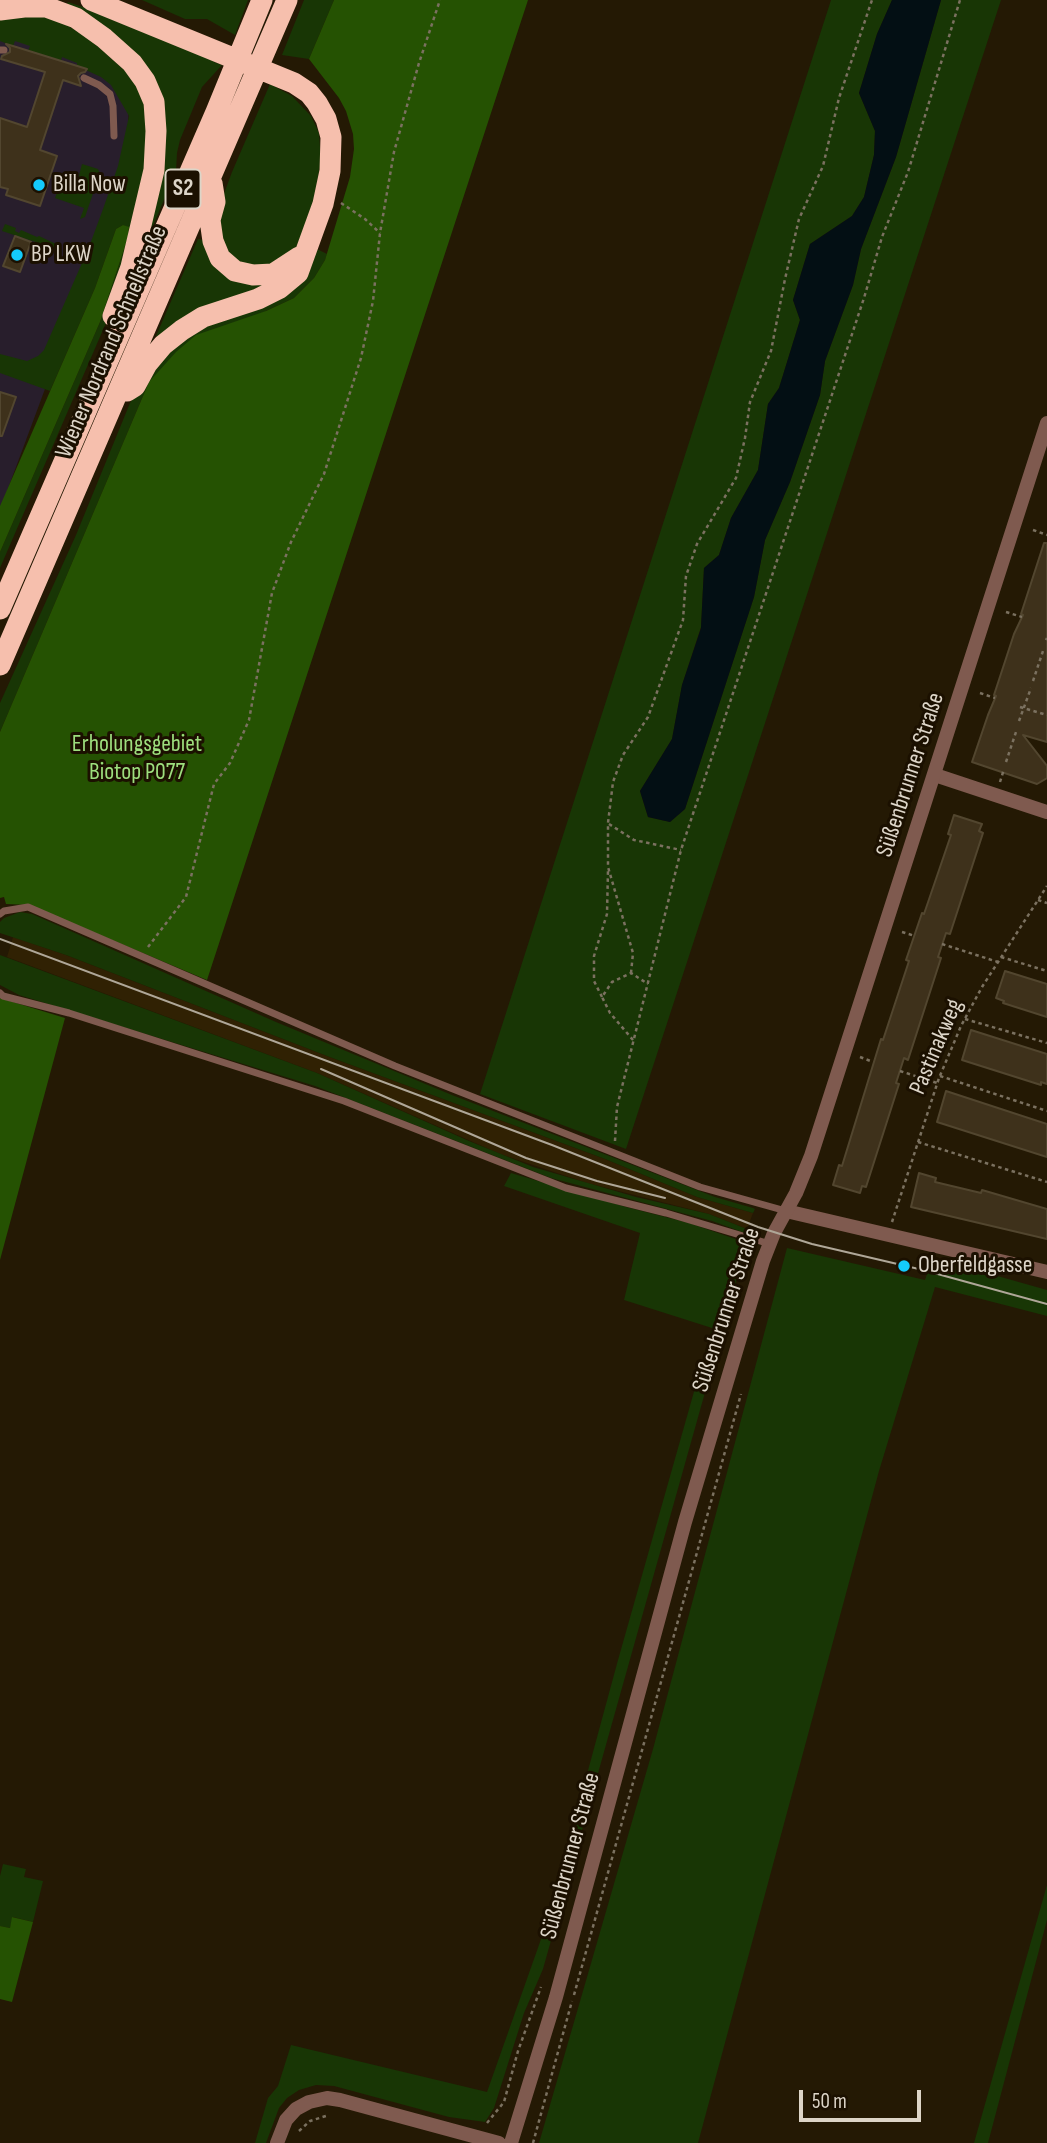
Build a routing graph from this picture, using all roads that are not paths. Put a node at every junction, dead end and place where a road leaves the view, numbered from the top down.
1 (92, 0) edge
2 (262, 0) edge
3 (287, 0) edge
4 (40, 4) edge
5 (0, 10) edge
6 (84, 78) dead end
7 (114, 136) dead end
8 (211, 178) junction
9 (306, 251) junction
10 (101, 376) junction
11 (116, 397) junction
12 (1047, 424) edge
13 (0, 609) edge
14 (0, 665) edge
15 (935, 775) junction
16 (1047, 812) edge
17 (0, 914) edge
18 (0, 993) edge
19 (786, 1211) junction
20 (769, 1244) junction
21 (1047, 1272) edge
22 (277, 2143) edge
23 (499, 2143) edge
24 (511, 2143) edge

1 - 9 highway
2 - 10 highway, Wiener Nordrand Schnellstraße / S2
3 - 8 highway, Wiener Nordrand Schnellstraße / S2
4 - 5 highway
4 - 10 highway
6 - 7 lane
8 - 9 highway
8 - 11 highway, Wiener Nordrand Schnellstraße / S2
9 - 11 highway
10 - 13 highway, Wiener Nordrand Schnellstraße / S2
11 - 14 highway, Wiener Nordrand Schnellstraße / S2
12 - 15 street, Süßenbrunner Straße
15 - 16 street
15 - 19 street, Süßenbrunner Straße
17 - 19 lane
18 - 20 lane
19 - 20 street, Süßenbrunner Straße
19 - 21 street
20 - 24 street, Süßenbrunner Straße
22 - 23 street

